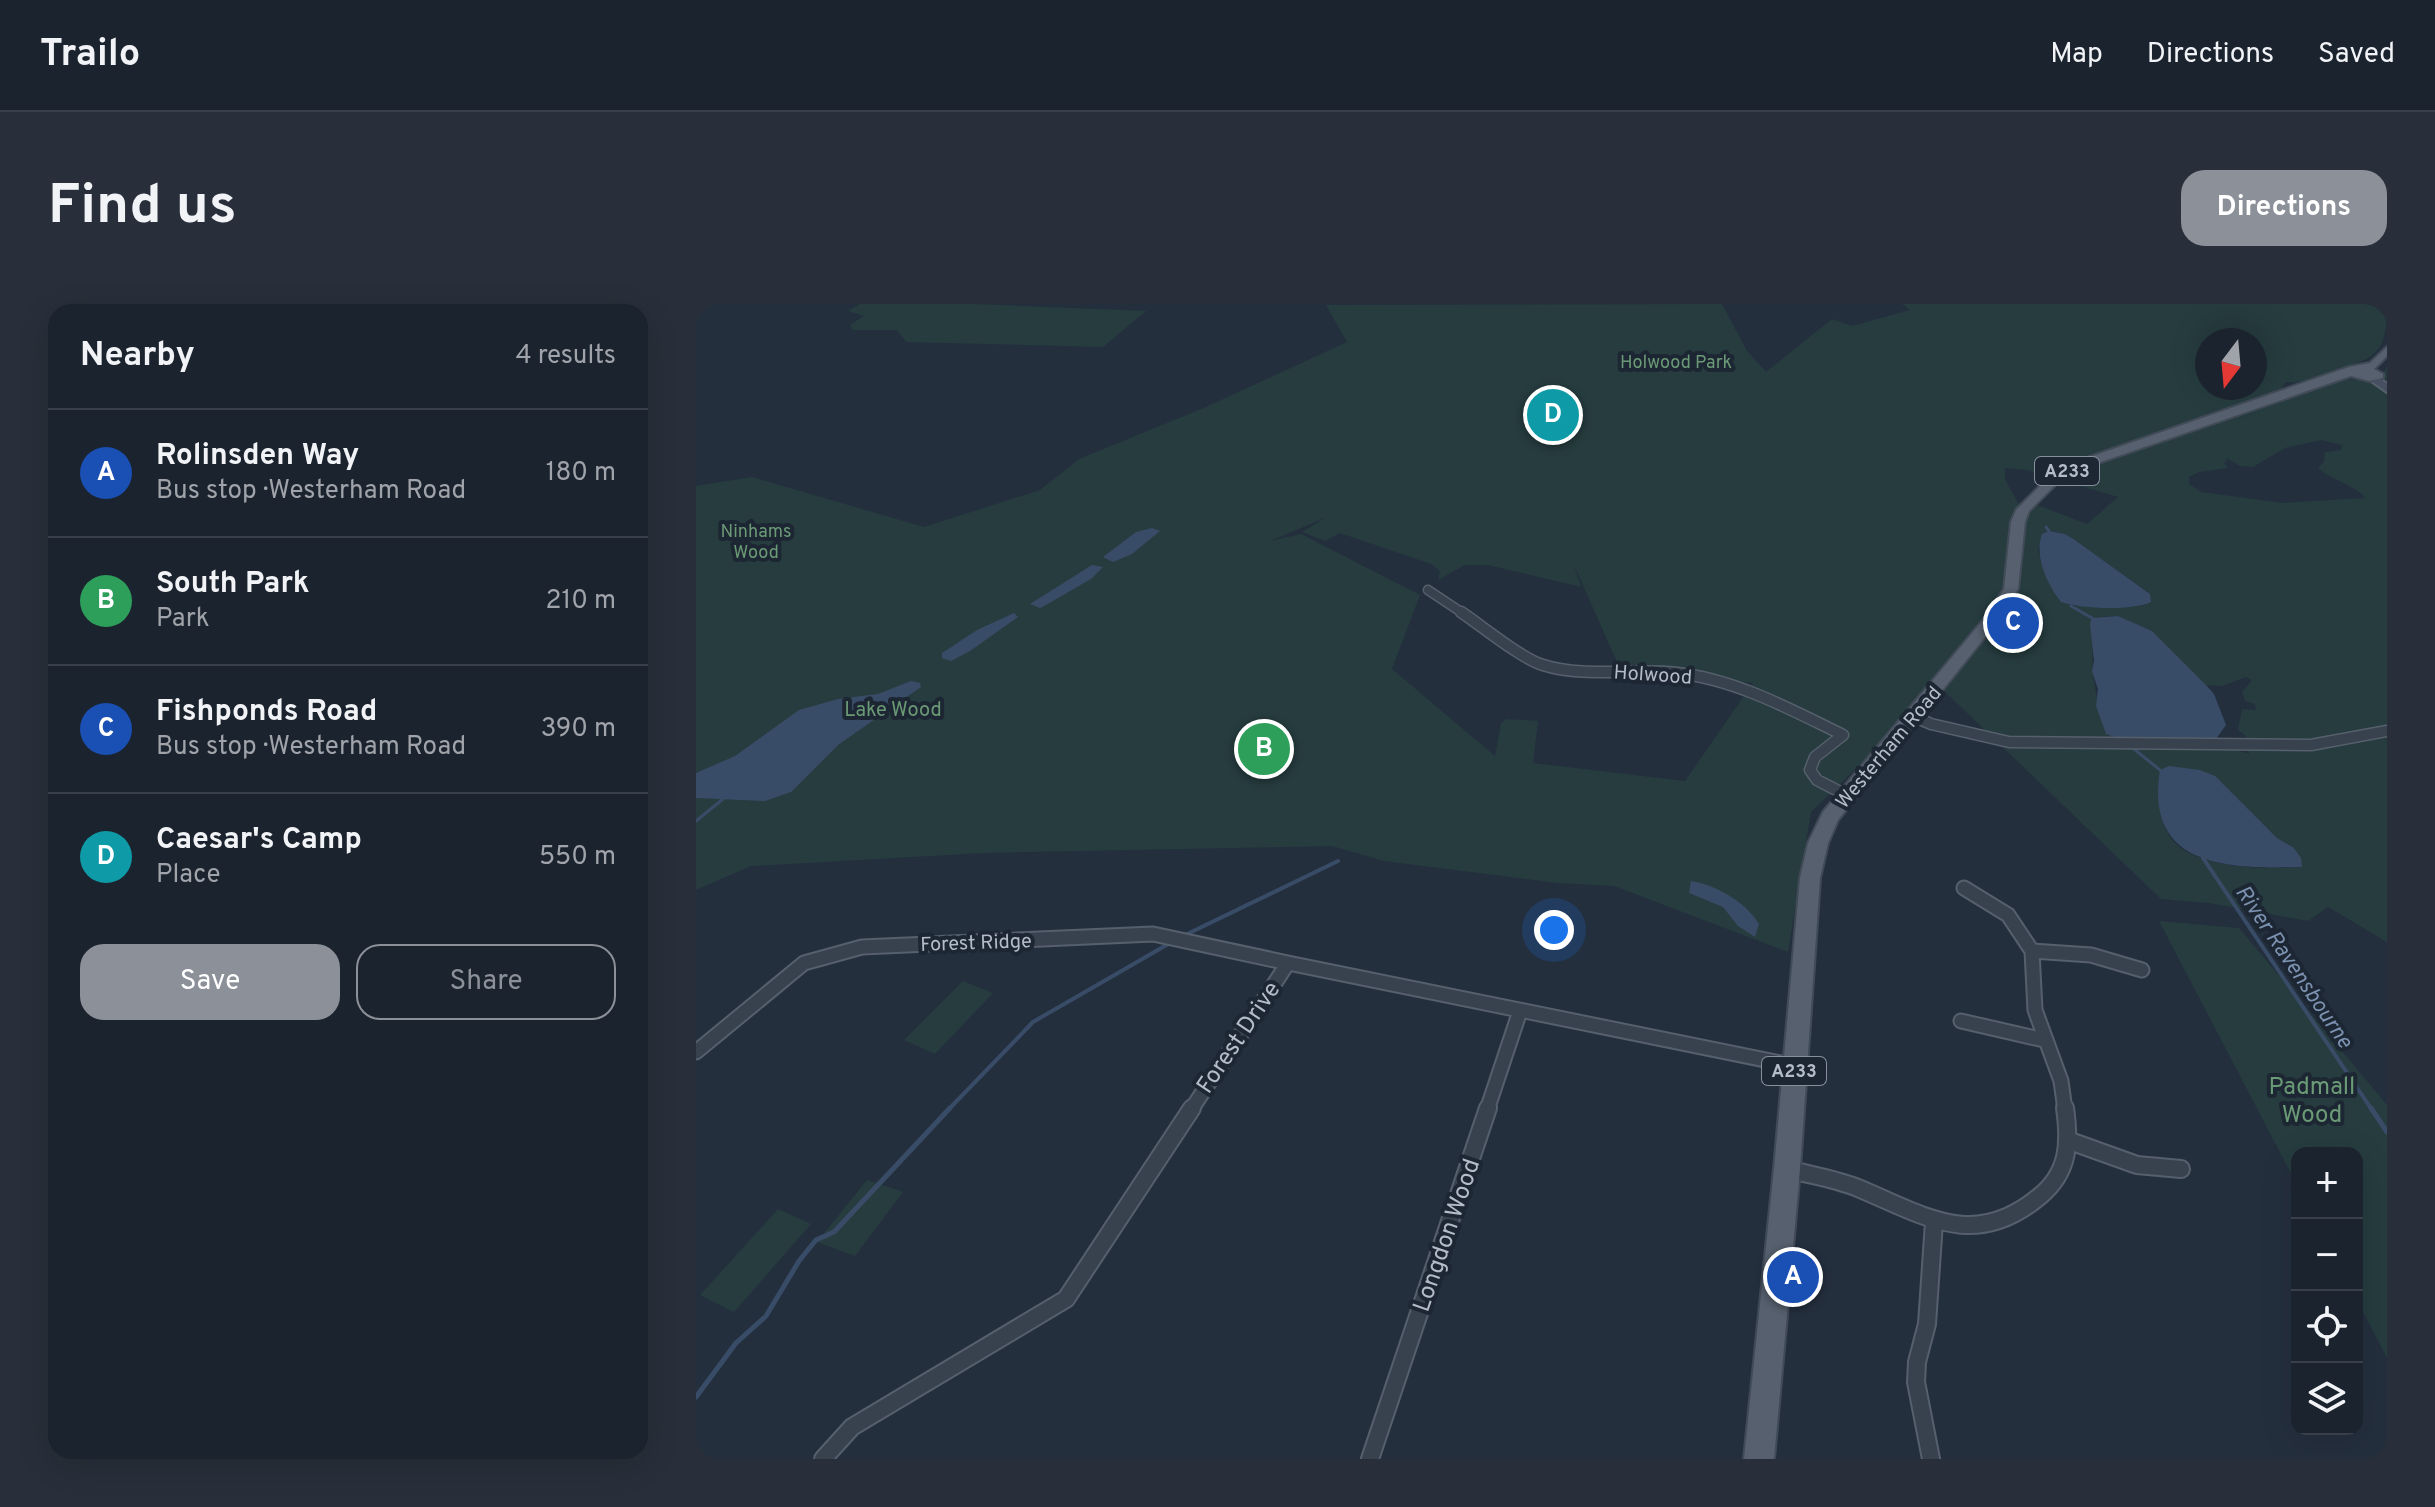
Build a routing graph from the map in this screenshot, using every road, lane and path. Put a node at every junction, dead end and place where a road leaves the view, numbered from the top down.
1 (2387, 350) edge
2 (2370, 374) junction
3 (2387, 389) edge
4 (1428, 590) dead end
5 (1915, 717) junction
6 (2387, 731) edge
7 (1846, 795) junction
8 (1964, 888) dead end
9 (2032, 951) junction
10 (1288, 963) junction
11 (2142, 970) dead end
12 (1520, 1011) junction
13 (1961, 1021) dead end
14 (2044, 1040) junction
15 (696, 1052) edge
16 (1795, 1066) junction
17 (2070, 1141) junction
18 (1787, 1169) junction
19 (2181, 1169) dead end
20 (1934, 1222) junction
21 (823, 1459) edge
22 (1370, 1459) edge
23 (1759, 1459) edge
24 (1931, 1459) edge

1 - 2 main road
2 - 3 main road
2 - 5 main road, Westerham Road / A233
4 - 7 street, Holwood
5 - 6 street
5 - 7 main road, Westerham Road / A233
7 - 16 main road, Westerham Road / A233
8 - 9 street
9 - 11 street
9 - 14 street
10 - 12 street, Forest Drive
10 - 15 street, Forest Ridge
10 - 21 street, Forest Drive
12 - 16 street, Forest Drive
12 - 22 street, Longdon Wood
13 - 14 street
14 - 17 street
16 - 18 main road, Westerham Road / A233
17 - 19 street
17 - 20 street
18 - 20 street
18 - 23 main road, Westerham Road / A233
20 - 24 street

